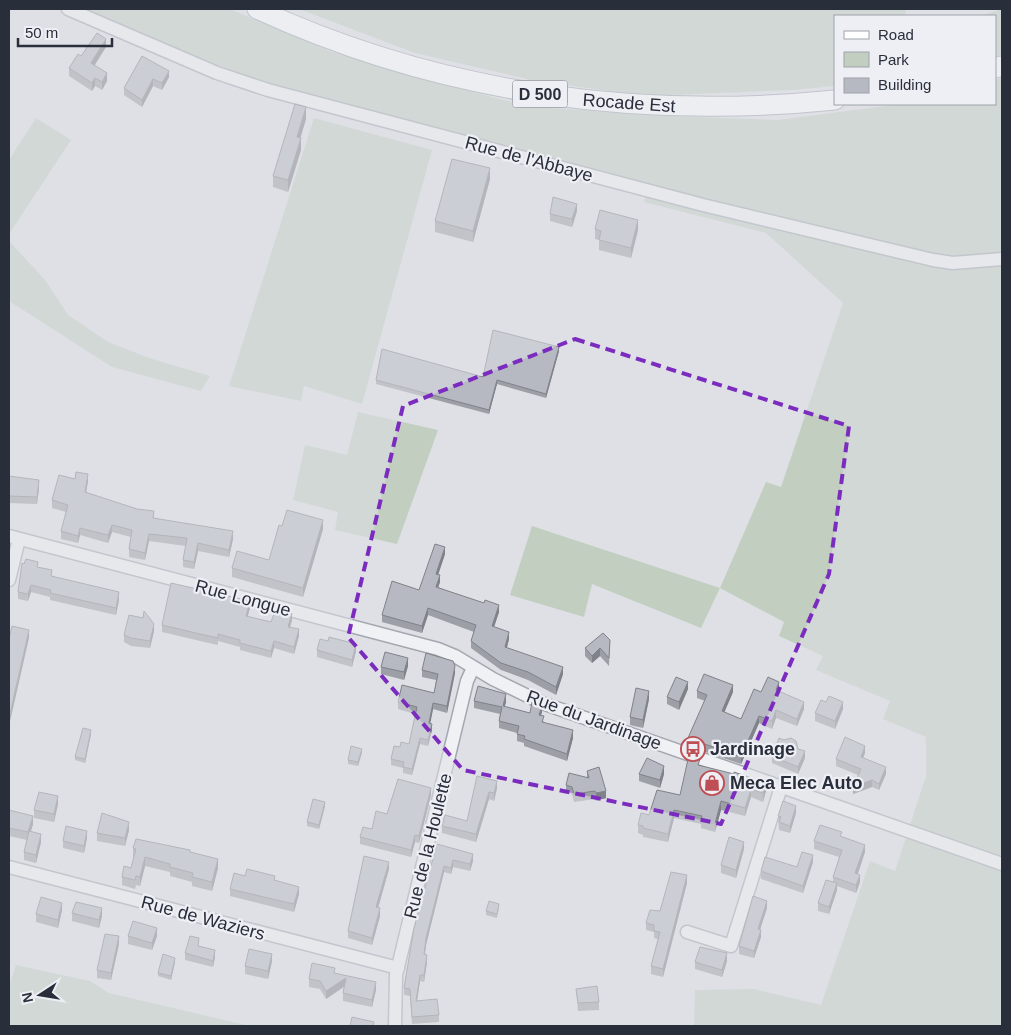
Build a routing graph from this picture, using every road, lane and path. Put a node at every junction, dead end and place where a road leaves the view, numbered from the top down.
1 (68, 9) edge
2 (257, 9) edge
3 (834, 100) edge
4 (1002, 259) edge
5 (14, 538) edge
6 (9, 580) edge
7 (473, 668) junction
8 (781, 787) junction
9 (1002, 864) edge
10 (9, 867) edge
11 (688, 932) dead end
12 (398, 968) junction
13 (395, 1026) edge

1 - 4 street, Rue de l'Abbaye
2 - 3 main road, Rocade Est / D 500
5 - 6 street
5 - 7 street, Rue Longue
7 - 8 street, Rue du Jardinage
7 - 12 street, Rue de la Houlette
8 - 9 street, Rue du Jardinage
8 - 11 street
10 - 12 street, Rue de Waziers
12 - 13 street, Rue de la Houlette

